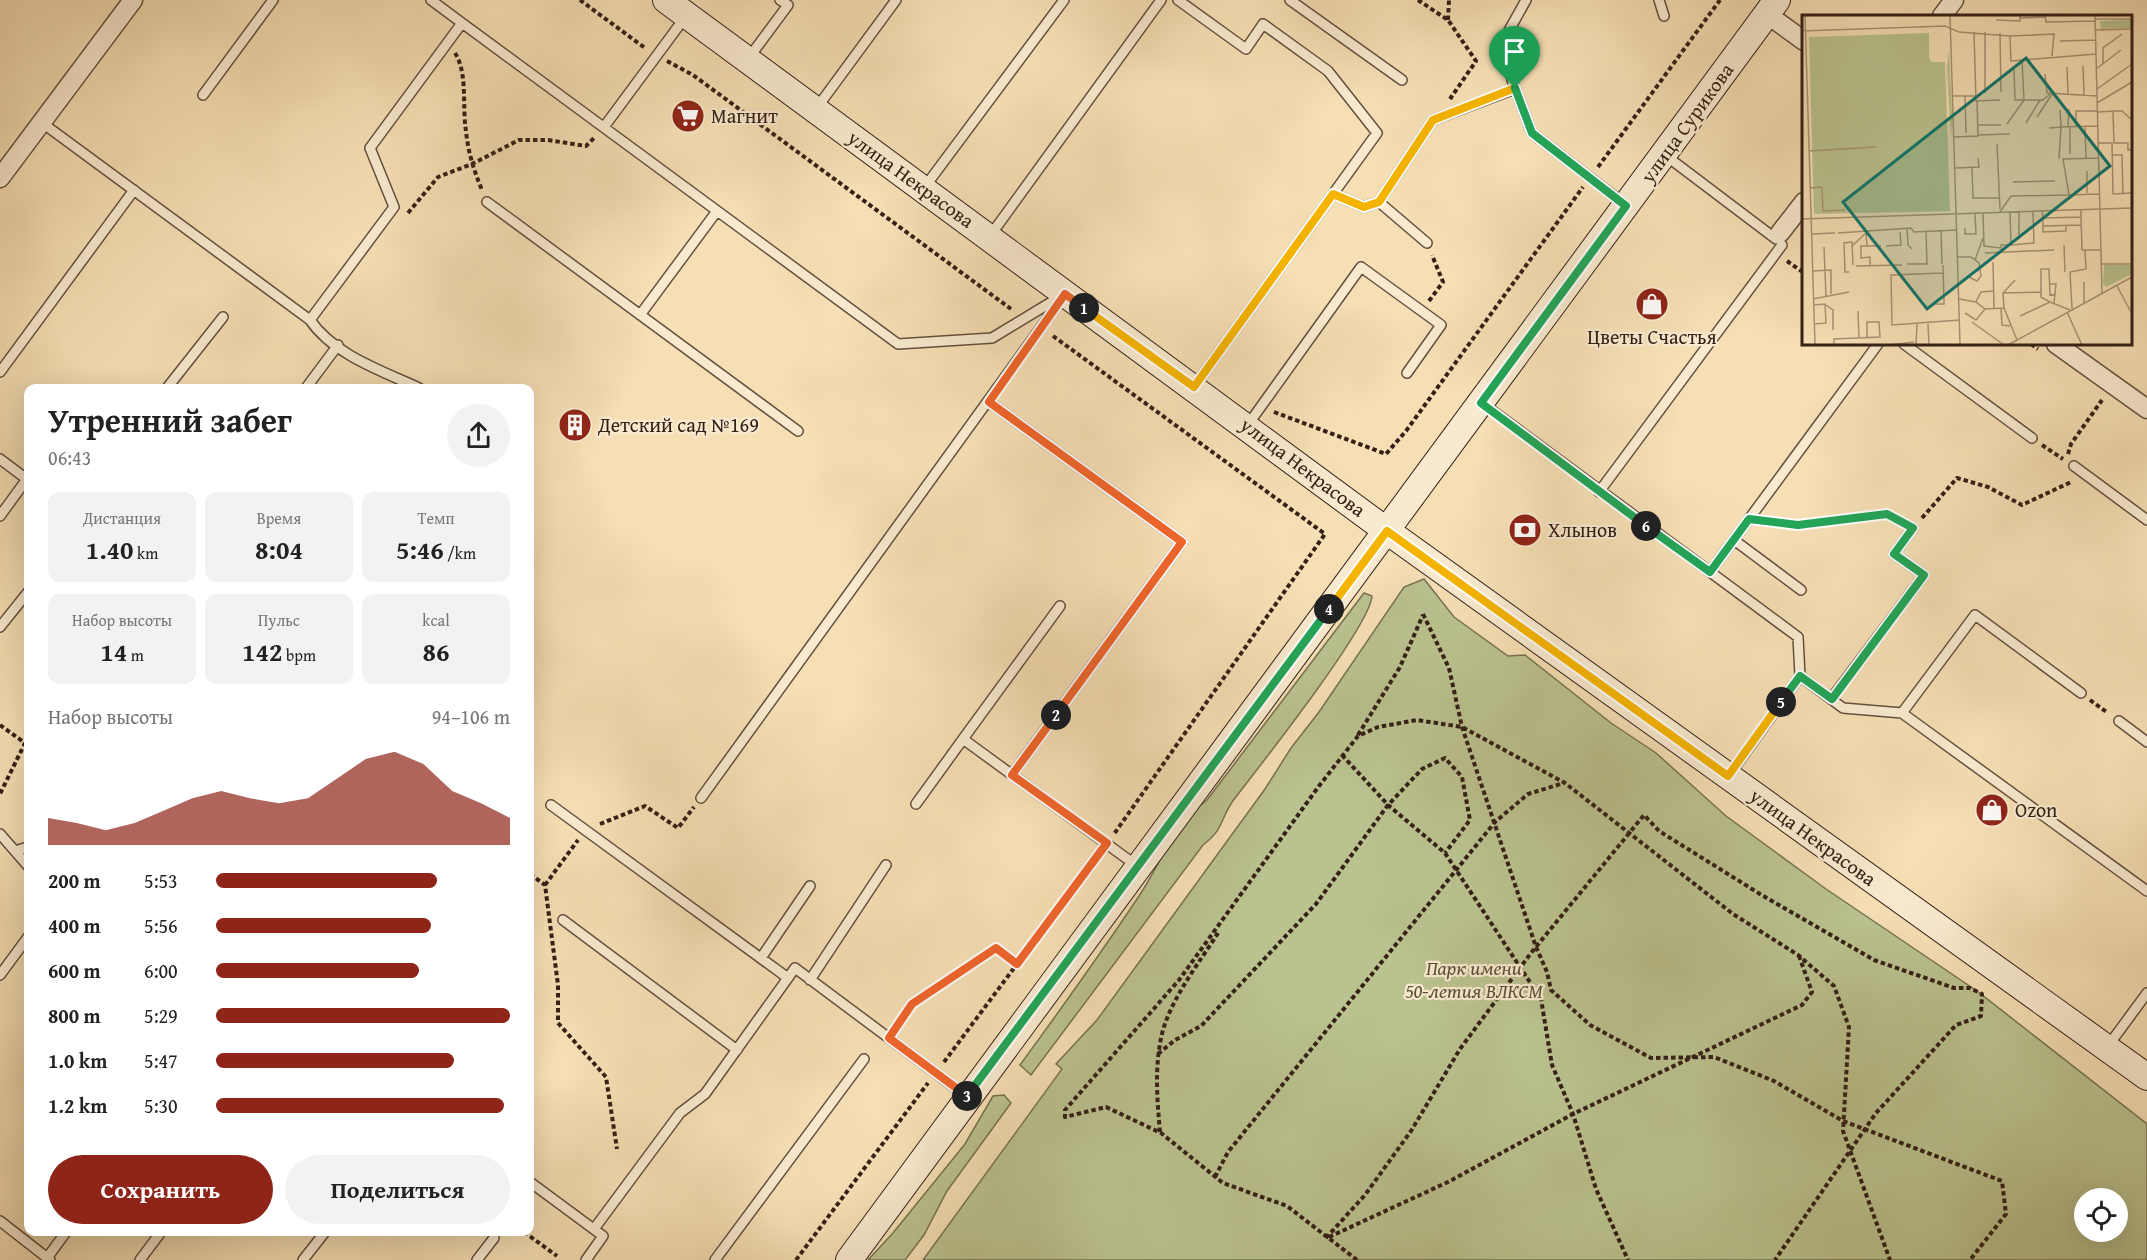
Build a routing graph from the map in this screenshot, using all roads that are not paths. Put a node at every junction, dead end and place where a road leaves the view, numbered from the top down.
1 (133, 0) edge
2 (273, 0) edge
3 (431, 0) edge
4 (666, 0) edge
5 (897, 0) edge
6 (1064, 0) edge
7 (1161, 0) edge
8 (1178, 0) edge
9 (1290, 0) edge
10 (1526, 0) edge
11 (1659, 0) edge
12 (1954, 0) edge
13 (786, 2) edge
14 (1772, 7) edge
15 (687, 15) junction
16 (1943, 15) edge
17 (1664, 16) dead end
18 (462, 23) junction
19 (1802, 40) edge
20 (748, 60) junction
21 (1402, 80) dead end
22 (1515, 88) junction
23 (203, 95) dead end
24 (816, 109) junction
25 (41, 122) junction
26 (604, 128) junction
27 (1664, 154) junction
28 (0, 178) edge
29 (924, 188) junction
30 (134, 190) junction
31 (1333, 194) junction
32 (487, 202) road end
33 (1379, 202) junction
34 (1802, 204) edge
35 (1626, 206) junction
36 (717, 211) junction
37 (990, 236) junction
38 (1779, 242) junction
39 (1427, 243) road end
40 (1065, 294) junction
41 (640, 315) junction
42 (223, 318) dead end
43 (310, 320) junction
44 (338, 345) junction
45 (1877, 345) edge
46 (1905, 345) edge
47 (2057, 345) edge
48 (0, 372) edge
49 (1407, 373) dead end
50 (170, 384) edge
51 (309, 384) edge
52 (410, 384) edge
53 (1194, 387) junction
54 (989, 402) junction
55 (1481, 403) junction
56 (2147, 409) edge
57 (1254, 416) junction
58 (798, 431) dead end
59 (2032, 438) road end
60 (0, 459) edge
61 (2074, 466) dead end
62 (24, 476) edge
63 (24, 484) edge
64 (1599, 492) junction
65 (0, 516) edge
66 (2147, 520) edge
67 (1913, 528) road end
68 (1387, 531) junction
69 (1734, 540) junction
70 (1710, 572) junction
71 (1801, 590) dead end
72 (24, 597) edge
73 (1060, 606) dead end
74 (0, 627) edge
75 (1800, 676) junction
76 (2081, 693) road end
77 (1832, 699) junction
78 (1902, 714) junction
79 (2118, 721) road end
80 (963, 739) junction
81 (2147, 742) edge
82 (1012, 775) junction
83 (1728, 776) junction
84 (701, 798) road end
85 (916, 804) dead end
86 (551, 805) dead end
87 (0, 834) edge
88 (24, 848) edge
89 (15, 851) junction
90 (24, 861) edge
91 (886, 865) dead end
92 (1139, 868) junction
93 (810, 886) dead end
94 (2147, 891) edge
95 (563, 920) dead end
96 (24, 942) edge
97 (760, 958) junction
98 (0, 975) edge
99 (788, 978) junction
100 (810, 980) junction
101 (2147, 993) edge
102 (2107, 1048) junction
103 (737, 1050) junction
104 (864, 1059) dead end
105 (2147, 1077) edge
106 (968, 1097) junction
107 (534, 1185) edge
108 (0, 1221) edge
109 (594, 1229) junction
110 (63, 1236) edge
111 (158, 1236) edge
112 (322, 1236) edge
113 (494, 1238) dead end
114 (49, 1259) edge
115 (140, 1260) edge
116 (303, 1260) edge
117 (477, 1260) edge
118 (586, 1260) edge
119 (715, 1260) edge
120 (849, 1260) edge

1 - 25 street
2 - 23 lane
3 - 18 lane
4 - 15 street, улица Некрасова
5 - 24 lane
6 - 29 lane
7 - 37 lane
8 - 31 lane
9 - 21 lane
10 - 22 lane
11 - 17 lane
12 - 16 street
13 - 20 lane
14 - 19 street
14 - 27 street, улица Сурикова
15 - 20 street, улица Некрасова
15 - 26 lane
18 - 26 lane
18 - 43 lane
20 - 24 street, улица Некрасова
22 - 33 lane
22 - 35 lane
24 - 29 street, улица Некрасова
25 - 28 street
25 - 30 lane
26 - 36 lane
27 - 35 street, улица Сурикова
27 - 38 lane
29 - 37 street, улица Некрасова
30 - 43 lane
30 - 48 lane
31 - 33 lane
31 - 53 lane
32 - 41 lane
33 - 39 lane
34 - 38 street
35 - 55 street, улица Сурикова
36 - 40 lane
36 - 41 lane
37 - 40 street, улица Некрасова
38 - 64 lane
40 - 53 street, улица Некрасова
40 - 54 lane
41 - 58 lane
42 - 50 lane
43 - 44 lane
44 - 51 lane
44 - 52 lane
45 - 69 lane
46 - 59 lane
47 - 56 street
49 - 57 lane
53 - 57 street, улица Некрасова
54 - 82 lane
54 - 84 lane
55 - 64 lane
55 - 68 street, улица Сурикова
57 - 68 street, улица Некрасова
60 - 62 lane
61 - 66 lane
63 - 65 lane
64 - 70 lane
67 - 77 lane
68 - 83 street, улица Некрасова
68 - 92 street, улица Сурикова
69 - 70 lane
69 - 71 lane
70 - 75 lane
72 - 74 lane
73 - 80 lane
75 - 77 lane
75 - 83 lane
76 - 78 lane
77 - 78 lane
78 - 94 lane
79 - 81 lane
80 - 82 lane
80 - 85 lane
82 - 92 lane
83 - 102 street, улица Некрасова
86 - 97 lane
87 - 89 lane
88 - 89 lane
89 - 90 lane
91 - 100 lane
92 - 106 street, улица Сурикова
93 - 97 lane
95 - 103 lane
96 - 98 lane
97 - 99 lane
99 - 100 lane
99 - 103 lane
100 - 106 lane
101 - 102 lane
102 - 105 street, улица Некрасова
103 - 109 lane
104 - 119 lane
106 - 120 street, улица Сурикова
107 - 109 lane
108 - 114 lane
109 - 118 lane
110 - 114 lane
111 - 115 lane
112 - 116 lane
113 - 117 lane

